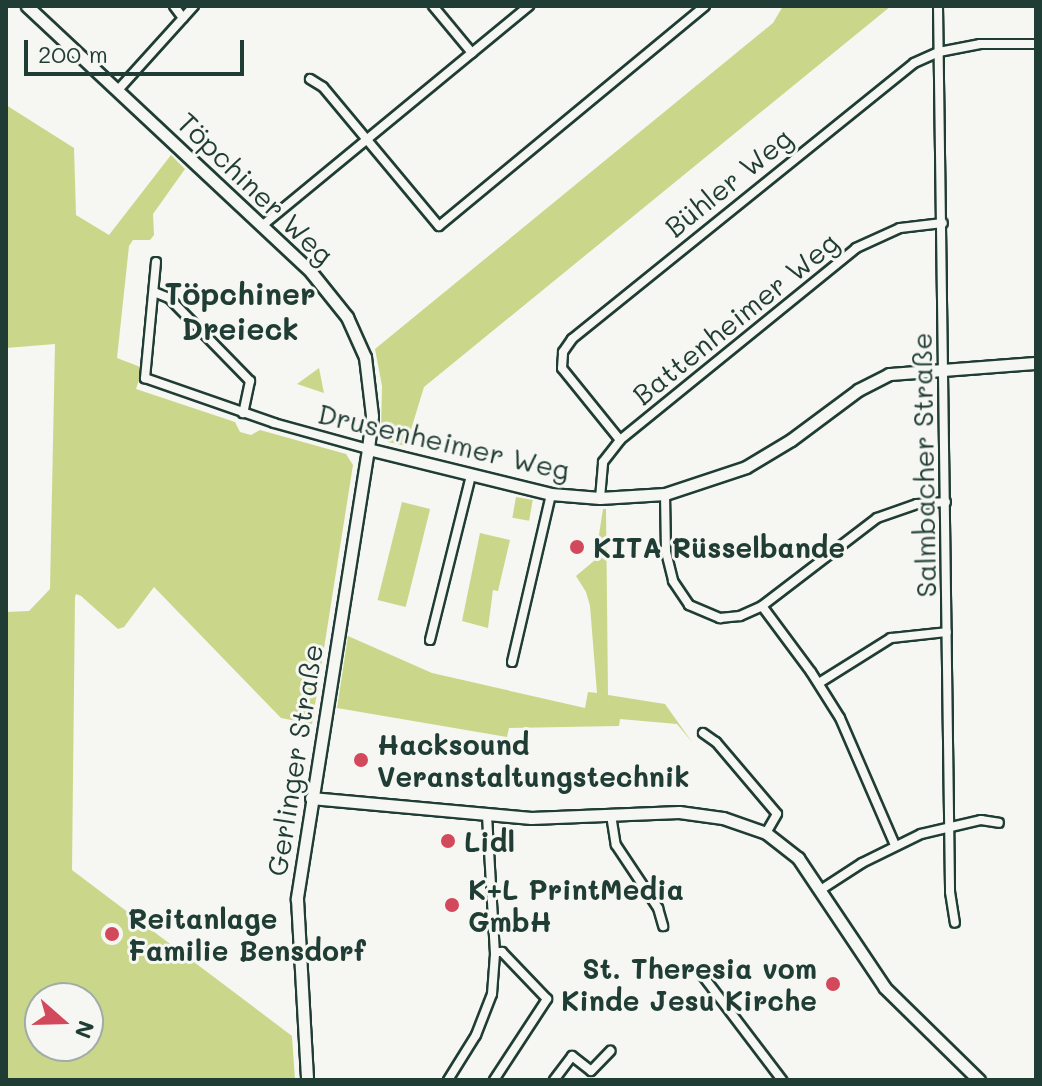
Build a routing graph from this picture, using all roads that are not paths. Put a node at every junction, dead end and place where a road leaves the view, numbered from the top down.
1 (27, 6) edge
2 (174, 6) edge
3 (194, 6) edge
4 (433, 6) edge
5 (529, 6) edge
6 (705, 6) edge
7 (938, 6) edge
8 (183, 18) junction
9 (1036, 44) edge
10 (939, 52) junction
11 (472, 53) junction
12 (310, 79) dead end
13 (118, 90) junction
14 (366, 139) junction
15 (943, 223) junction
16 (263, 225) junction
17 (156, 262) dead end
18 (154, 292) junction
19 (1036, 363) edge
20 (944, 368) junction
21 (243, 413) junction
22 (620, 440) junction
23 (368, 449) junction
24 (471, 475) junction
25 (551, 494) junction
26 (665, 494) junction
27 (600, 498) junction
28 (946, 502) junction
29 (762, 606) junction
30 (947, 632) junction
31 (430, 640) dead end
32 (512, 662) dead end
33 (819, 683) junction
34 (703, 733) dead end
35 (311, 798) junction
36 (611, 815) junction
37 (487, 816) junction
38 (999, 823) dead end
39 (950, 825) junction
40 (766, 833) junction
41 (895, 845) junction
42 (822, 889) junction
43 (955, 923) dead end
44 (663, 926) dead end
45 (495, 952) junction
46 (700, 972) dead end
47 (610, 1051) dead end
48 (307, 1080) edge
49 (448, 1080) edge
50 (494, 1080) edge
51 (554, 1080) edge
52 (782, 1080) edge
53 (979, 1080) edge

1 - 13 street, Töpchiner Weg
2 - 8 street
3 - 8 street
4 - 11 street
5 - 11 street
6 - 14 street
7 - 10 street, Salmbacher Straße
8 - 13 street
9 - 10 street, Bühler Weg
10 - 15 street, Salmbacher Straße
10 - 22 street, Bühler Weg
11 - 14 street
12 - 14 street
13 - 16 street, Töpchiner Weg
14 - 16 street
15 - 20 street, Salmbacher Straße
15 - 22 street, Battenheimer Weg
16 - 23 street, Töpchiner Weg
17 - 18 street, Drusenheimer Weg
18 - 21 street
18 - 21 street, Drusenheimer Weg
19 - 20 street, Drusenheimer Weg
20 - 26 street, Drusenheimer Weg
20 - 28 street, Salmbacher Straße
21 - 23 street, Drusenheimer Weg
22 - 27 street, Battenheimer Weg
23 - 24 street, Drusenheimer Weg
23 - 35 street, Gerlinger Straße
24 - 25 street, Drusenheimer Weg
24 - 31 street
25 - 27 street, Drusenheimer Weg
25 - 32 street
26 - 27 street, Drusenheimer Weg
26 - 29 street
28 - 29 street
28 - 30 street, Salmbacher Straße
29 - 33 street
30 - 33 street
30 - 39 street, Salmbacher Straße
33 - 41 street
34 - 40 street
35 - 37 street
35 - 48 street, Gerlinger Straße
36 - 37 street
36 - 40 street
36 - 44 street
37 - 45 street
38 - 39 street
39 - 41 street
39 - 43 street, Salmbacher Straße
40 - 42 street
41 - 42 street
42 - 53 street
45 - 49 street
45 - 50 street
46 - 52 street
47 - 51 street

